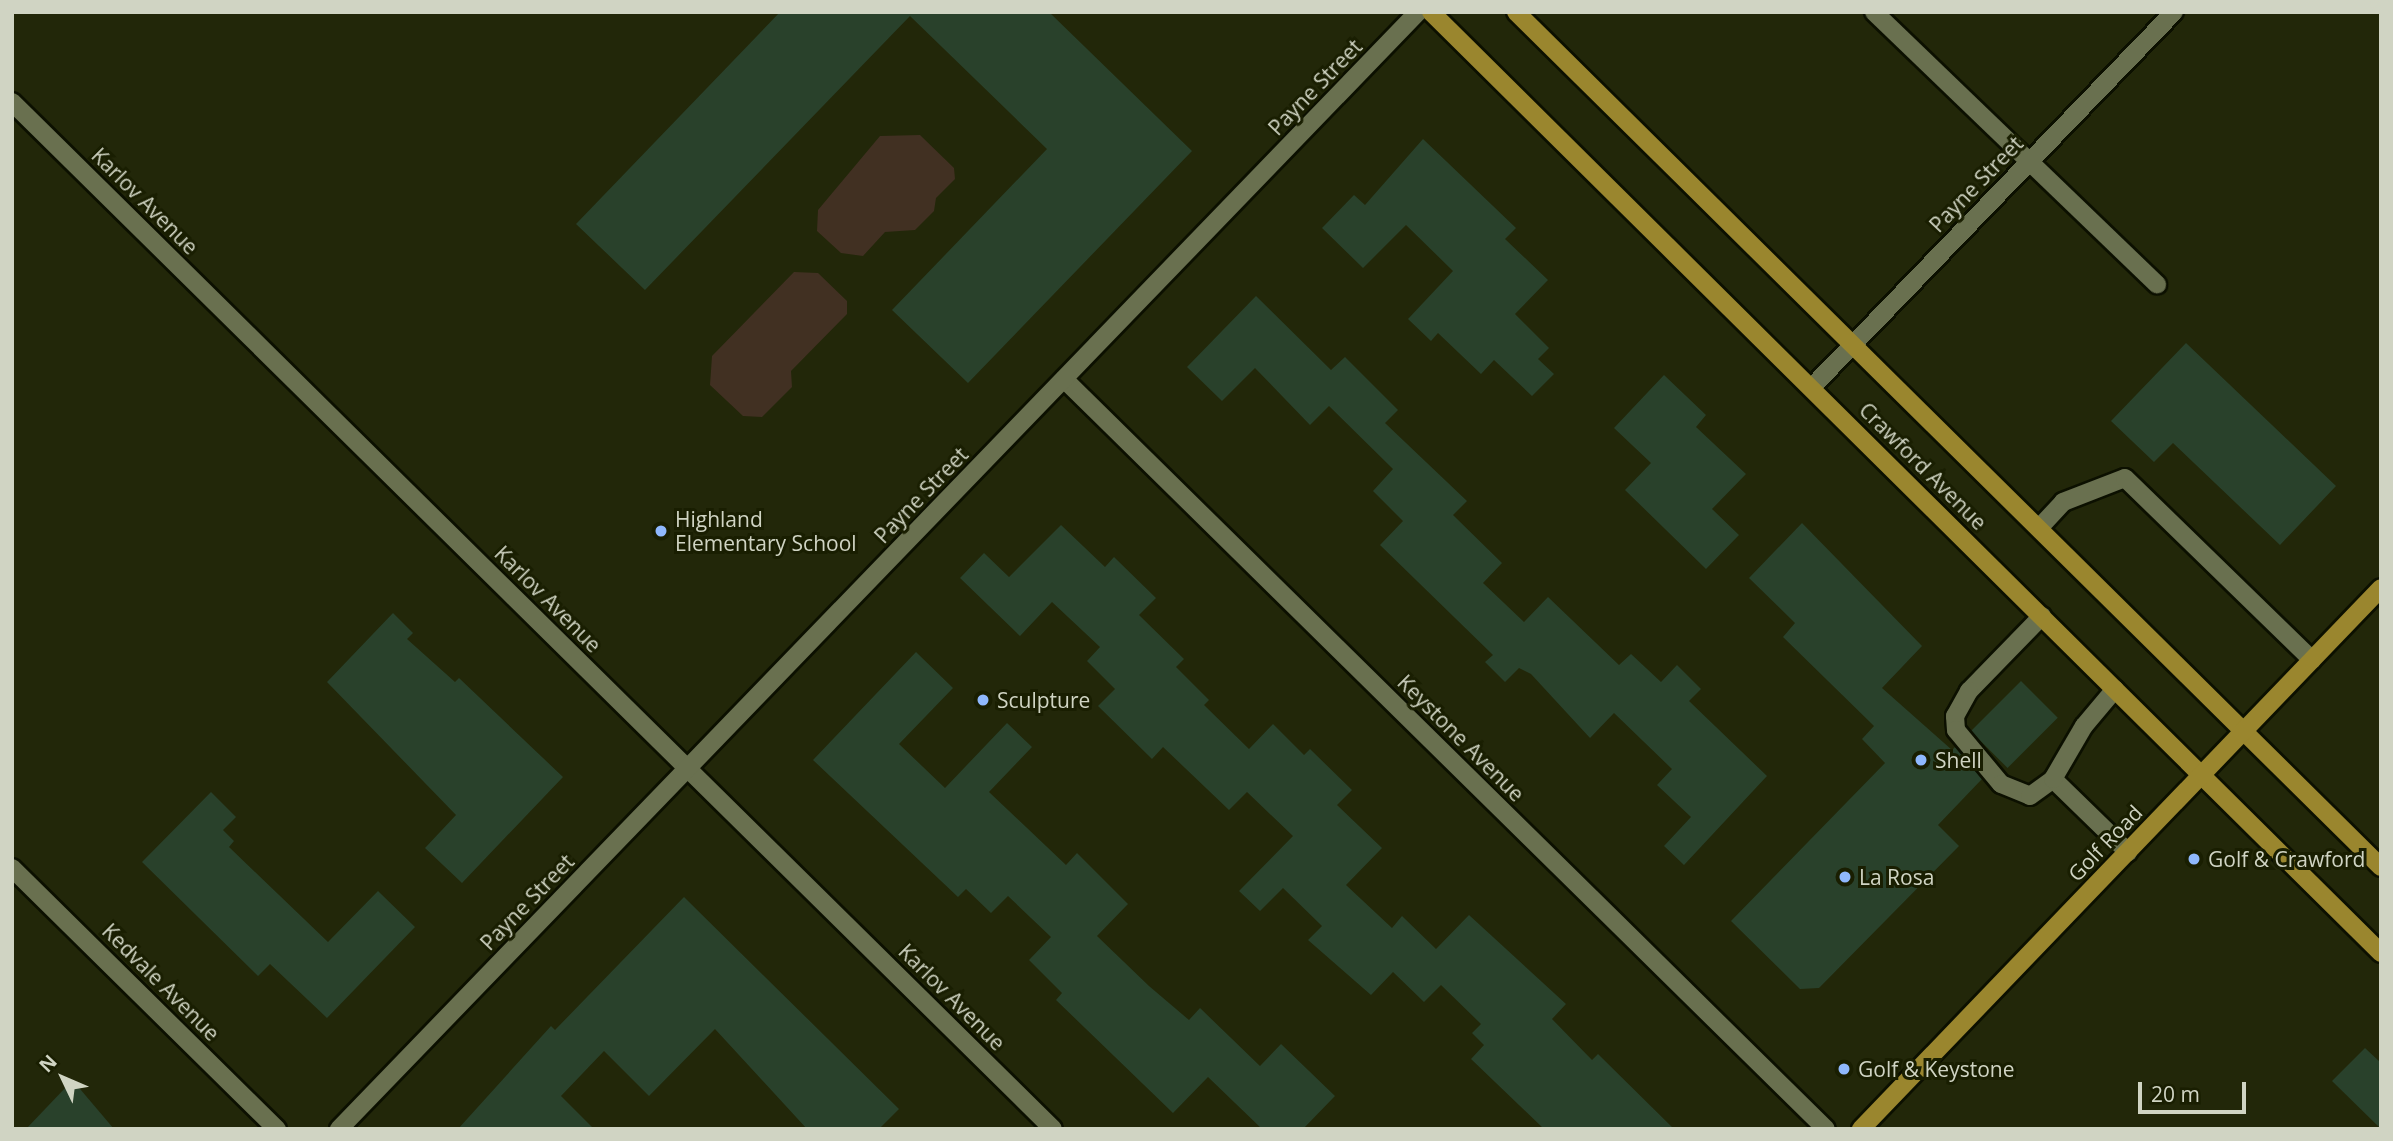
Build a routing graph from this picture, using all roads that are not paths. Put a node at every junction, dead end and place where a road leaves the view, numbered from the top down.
1 (1418, 12) edge
2 (1431, 12) edge
3 (1516, 12) edge
4 (1874, 12) edge
5 (2174, 12) edge
6 (12, 102) edge
7 (2030, 162) junction
8 (2157, 284) dead end
9 (1853, 344) junction
10 (1064, 379) junction
11 (1812, 387) junction
12 (2040, 527) junction
13 (2381, 588) edge
14 (2042, 616) junction
15 (2312, 660) junction
16 (2115, 689) junction
17 (2246, 730) junction
18 (688, 769) junction
19 (2203, 775) junction
20 (2053, 779) junction
21 (2128, 852) junction
22 (2381, 867) edge
23 (12, 868) edge
24 (2381, 953) edge
25 (277, 1129) edge
26 (339, 1129) edge
27 (1053, 1129) edge
28 (1825, 1129) edge
29 (1861, 1129) edge

1 - 10 street, Payne Street
2 - 11 main road, Crawford Avenue
3 - 9 main road, Crawford Avenue
4 - 7 street
5 - 7 street, Payne Street
6 - 18 street, Karlov Avenue
7 - 8 street
7 - 9 street, Payne Street
9 - 11 street, Payne Street
9 - 12 main road, Crawford Avenue
10 - 18 street, Payne Street
10 - 28 street, Keystone Avenue
11 - 14 main road, Crawford Avenue
12 - 15 street
12 - 17 main road, Crawford Avenue
13 - 15 main road, Golf Road
14 - 16 main road, Crawford Avenue
14 - 20 street
15 - 17 main road, Golf Road
16 - 19 main road, Crawford Avenue
16 - 20 street
17 - 19 main road, Golf Road
17 - 22 main road, Crawford Avenue
18 - 26 street, Payne Street
18 - 27 street, Karlov Avenue
19 - 21 main road, Golf Road
19 - 24 main road, Crawford Avenue
20 - 21 street
21 - 29 main road, Golf Road
23 - 25 street, Kedvale Avenue

